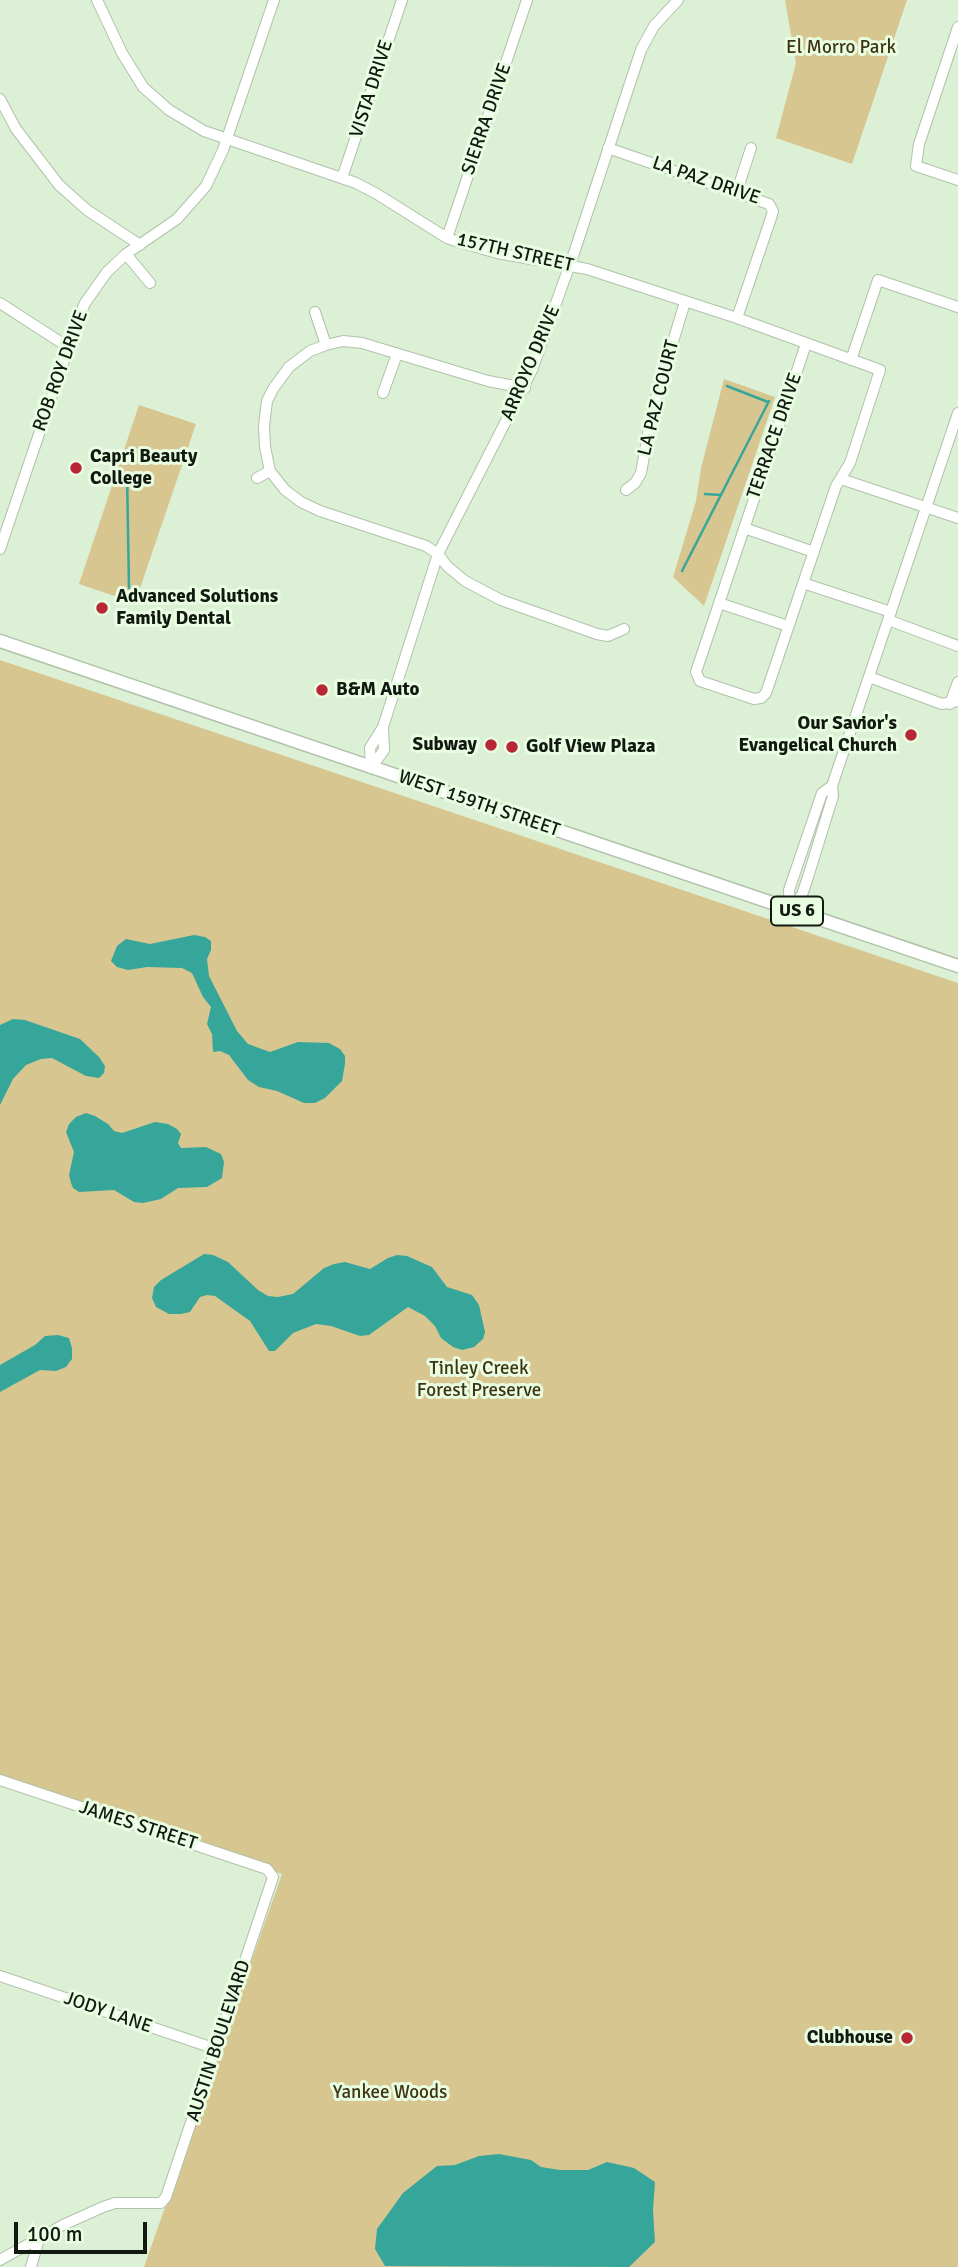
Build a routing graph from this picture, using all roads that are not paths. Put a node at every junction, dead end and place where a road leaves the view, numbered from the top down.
1 (97, 0) edge
2 (274, 0) edge
3 (402, 0) edge
4 (527, 0) edge
5 (678, 0) edge
6 (958, 27) edge
7 (953, 60) edge
8 (0, 99) edge
9 (227, 139) junction
10 (608, 148) junction
11 (751, 148) dead end
12 (342, 178) junction
13 (958, 180) edge
14 (737, 191) junction
15 (447, 238) junction
16 (140, 245) junction
17 (126, 254) junction
18 (570, 265) junction
19 (150, 283) dead end
20 (685, 302) junction
21 (0, 303) edge
22 (958, 307) edge
23 (315, 312) dead end
24 (737, 318) junction
25 (806, 344) junction
26 (326, 345) junction
27 (68, 347) junction
28 (397, 354) junction
29 (851, 360) junction
30 (880, 370) joint
31 (525, 387) junction
32 (383, 393) dead end
33 (958, 413) edge
34 (270, 471) junction
35 (257, 478) dead end
36 (841, 479) junction
37 (626, 490) dead end
38 (926, 507) junction
39 (958, 518) edge
40 (744, 528) junction
41 (0, 549) edge
42 (814, 552) junction
43 (438, 554) junction
44 (803, 583) junction
45 (719, 603) junction
46 (889, 616) junction
47 (788, 626) junction
48 (624, 629) dead end
49 (0, 641) edge
50 (958, 646) edge
51 (869, 677) junction
52 (958, 682) edge
53 (954, 703) edge
54 (371, 768) junction
55 (790, 909) junction
56 (958, 966) edge
57 (0, 1780) edge
58 (273, 1877) joint
59 (0, 1976) edge
60 (216, 2049) junction
61 (39, 2239) junction
62 (0, 2260) edge
63 (31, 2267) edge

1 - 9 street, 157TH STREET
2 - 9 street, ROB ROY DRIVE
3 - 12 street, VISTA DRIVE
4 - 15 street, SIERRA DRIVE
5 - 10 street, ARROYO DRIVE
6 - 7 street
7 - 13 street
8 - 16 street
9 - 12 street, 157TH STREET
9 - 16 street, ROB ROY DRIVE
10 - 14 street, LA PAZ DRIVE
10 - 18 street, ARROYO DRIVE
11 - 14 street
12 - 15 street, 157TH STREET
14 - 24 street, LA PAZ DRIVE
15 - 18 street, 157TH STREET
16 - 17 street, ROB ROY DRIVE
17 - 19 street
17 - 27 street, ROB ROY DRIVE
18 - 20 street, 157TH STREET
18 - 31 street, ARROYO DRIVE
20 - 24 street, 157TH STREET
20 - 37 street, LA PAZ COURT
21 - 27 street
22 - 29 street
23 - 26 street
24 - 25 street, 157TH STREET
25 - 29 street, 157TH STREET
25 - 40 street, TERRACE DRIVE
26 - 28 street
26 - 34 street
27 - 41 street, ROB ROY DRIVE
28 - 31 street
28 - 32 street
29 - 30 street, 157TH STREET
30 - 36 street, TERRACE DRIVE
31 - 43 street, ARROYO DRIVE
33 - 38 street
34 - 35 street
34 - 43 street
36 - 38 street
36 - 42 street, TERRACE DRIVE
38 - 39 street
38 - 46 street
40 - 42 street
40 - 45 street, TERRACE DRIVE
42 - 44 street, TERRACE DRIVE
43 - 48 street
43 - 54 street, ARROYO DRIVE
44 - 46 street
44 - 47 street, TERRACE DRIVE
45 - 47 street
45 - 47 street, TERRACE DRIVE
46 - 50 street
46 - 51 street
49 - 54 main road, WEST 159TH STREET / US 6
51 - 53 street
51 - 55 street
52 - 53 street
54 - 55 main road, WEST 159TH STREET / US 6
55 - 56 main road, WEST 159TH STREET / US 6
57 - 58 street, JAMES STREET
58 - 60 street, AUSTIN BOULEVARD
59 - 60 street, JODY LANE
60 - 61 street, AUSTIN BOULEVARD
61 - 62 street
61 - 63 street

